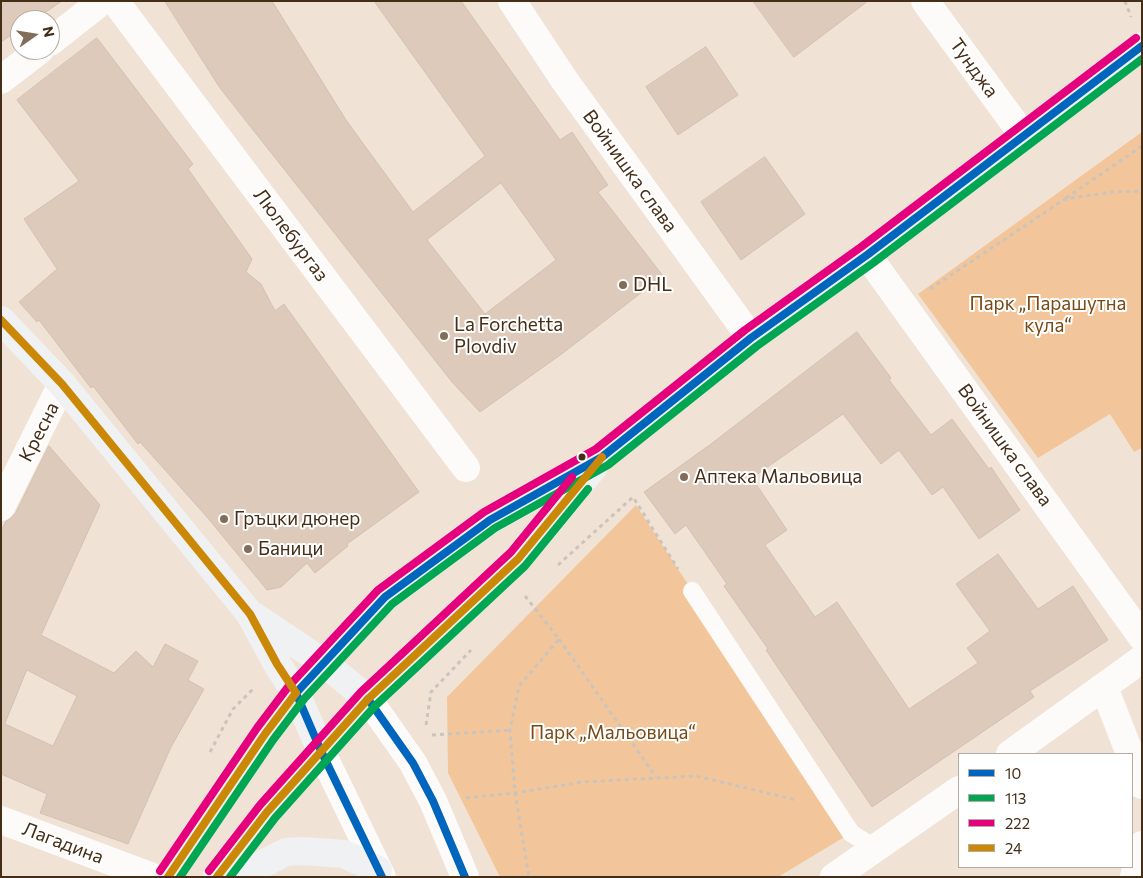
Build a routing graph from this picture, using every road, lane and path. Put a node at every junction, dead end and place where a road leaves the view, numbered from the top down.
1 (102, 1) edge
2 (115, 1) edge
3 (512, 1) edge
4 (925, 1) edge
5 (60, 34) edge
6 (1142, 46) edge
7 (27, 60) edge
8 (1, 80) edge
9 (1023, 135) junction
10 (1142, 146) edge
11 (1142, 191) edge
12 (1065, 199) junction
13 (867, 255) junction
14 (905, 305) junction
15 (1, 320) edge
16 (751, 338) junction
17 (62, 384) junction
18 (602, 457) junction
19 (466, 468) dead end
20 (1, 507) edge
21 (553, 569) dead end
22 (532, 589) dead end
23 (692, 591) joint
24 (250, 614) junction
25 (1142, 637) edge
26 (559, 639) junction
27 (1142, 659) edge
28 (324, 663) junction
29 (1104, 687) junction
30 (431, 692) dead end
31 (296, 693) junction
32 (368, 699) junction
33 (425, 727) dead end
34 (510, 730) junction
35 (424, 735) dead end
36 (321, 751) junction
37 (1011, 753) edge
38 (1130, 753) edge
39 (1133, 762) edge
40 (657, 778) junction
41 (1142, 785) edge
42 (958, 791) edge
43 (515, 793) junction
44 (433, 801) junction
45 (800, 801) dead end
46 (1, 820) edge
47 (1142, 845) edge
48 (876, 849) junction
49 (380, 873) edge
50 (153, 877) edge
51 (168, 877) edge
52 (217, 877) edge
53 (237, 877) edge
54 (465, 877) edge
55 (529, 877) edge
56 (834, 877) edge
57 (1134, 877) edge

1 - 5 street
2 - 19 street, Люлебургаз
3 - 16 street, Войнишка слава
4 - 9 street, Тунджа
6 - 9 main road
7 - 8 street
9 - 13 main road
10 - 12 path
11 - 12 path
12 - 14 path
13 - 14 street, Войнишка слава
13 - 16 main road
14 - 25 street, Войнишка слава
15 - 17 main road
16 - 18 main road
17 - 20 street, Кресна
17 - 24 main road
18 - 28 main road
18 - 32 main road
21 - 23 path
22 - 26 path
23 - 48 lane
24 - 28 main road
24 - 31 main road
26 - 34 path
26 - 40 path
27 - 29 street
28 - 31 main road
28 - 32 main road
29 - 37 street
29 - 38 street
30 - 33 path
31 - 36 main road
31 - 51 main road
32 - 36 main road
32 - 44 street
34 - 35 path
34 - 43 path
36 - 49 street
36 - 52 main road
39 - 41 street
40 - 43 path
40 - 45 path
42 - 48 street
43 - 44 path
43 - 55 path
44 - 54 street
46 - 50 street, Лагадина
47 - 57 street
48 - 56 street
49 - 53 main road

